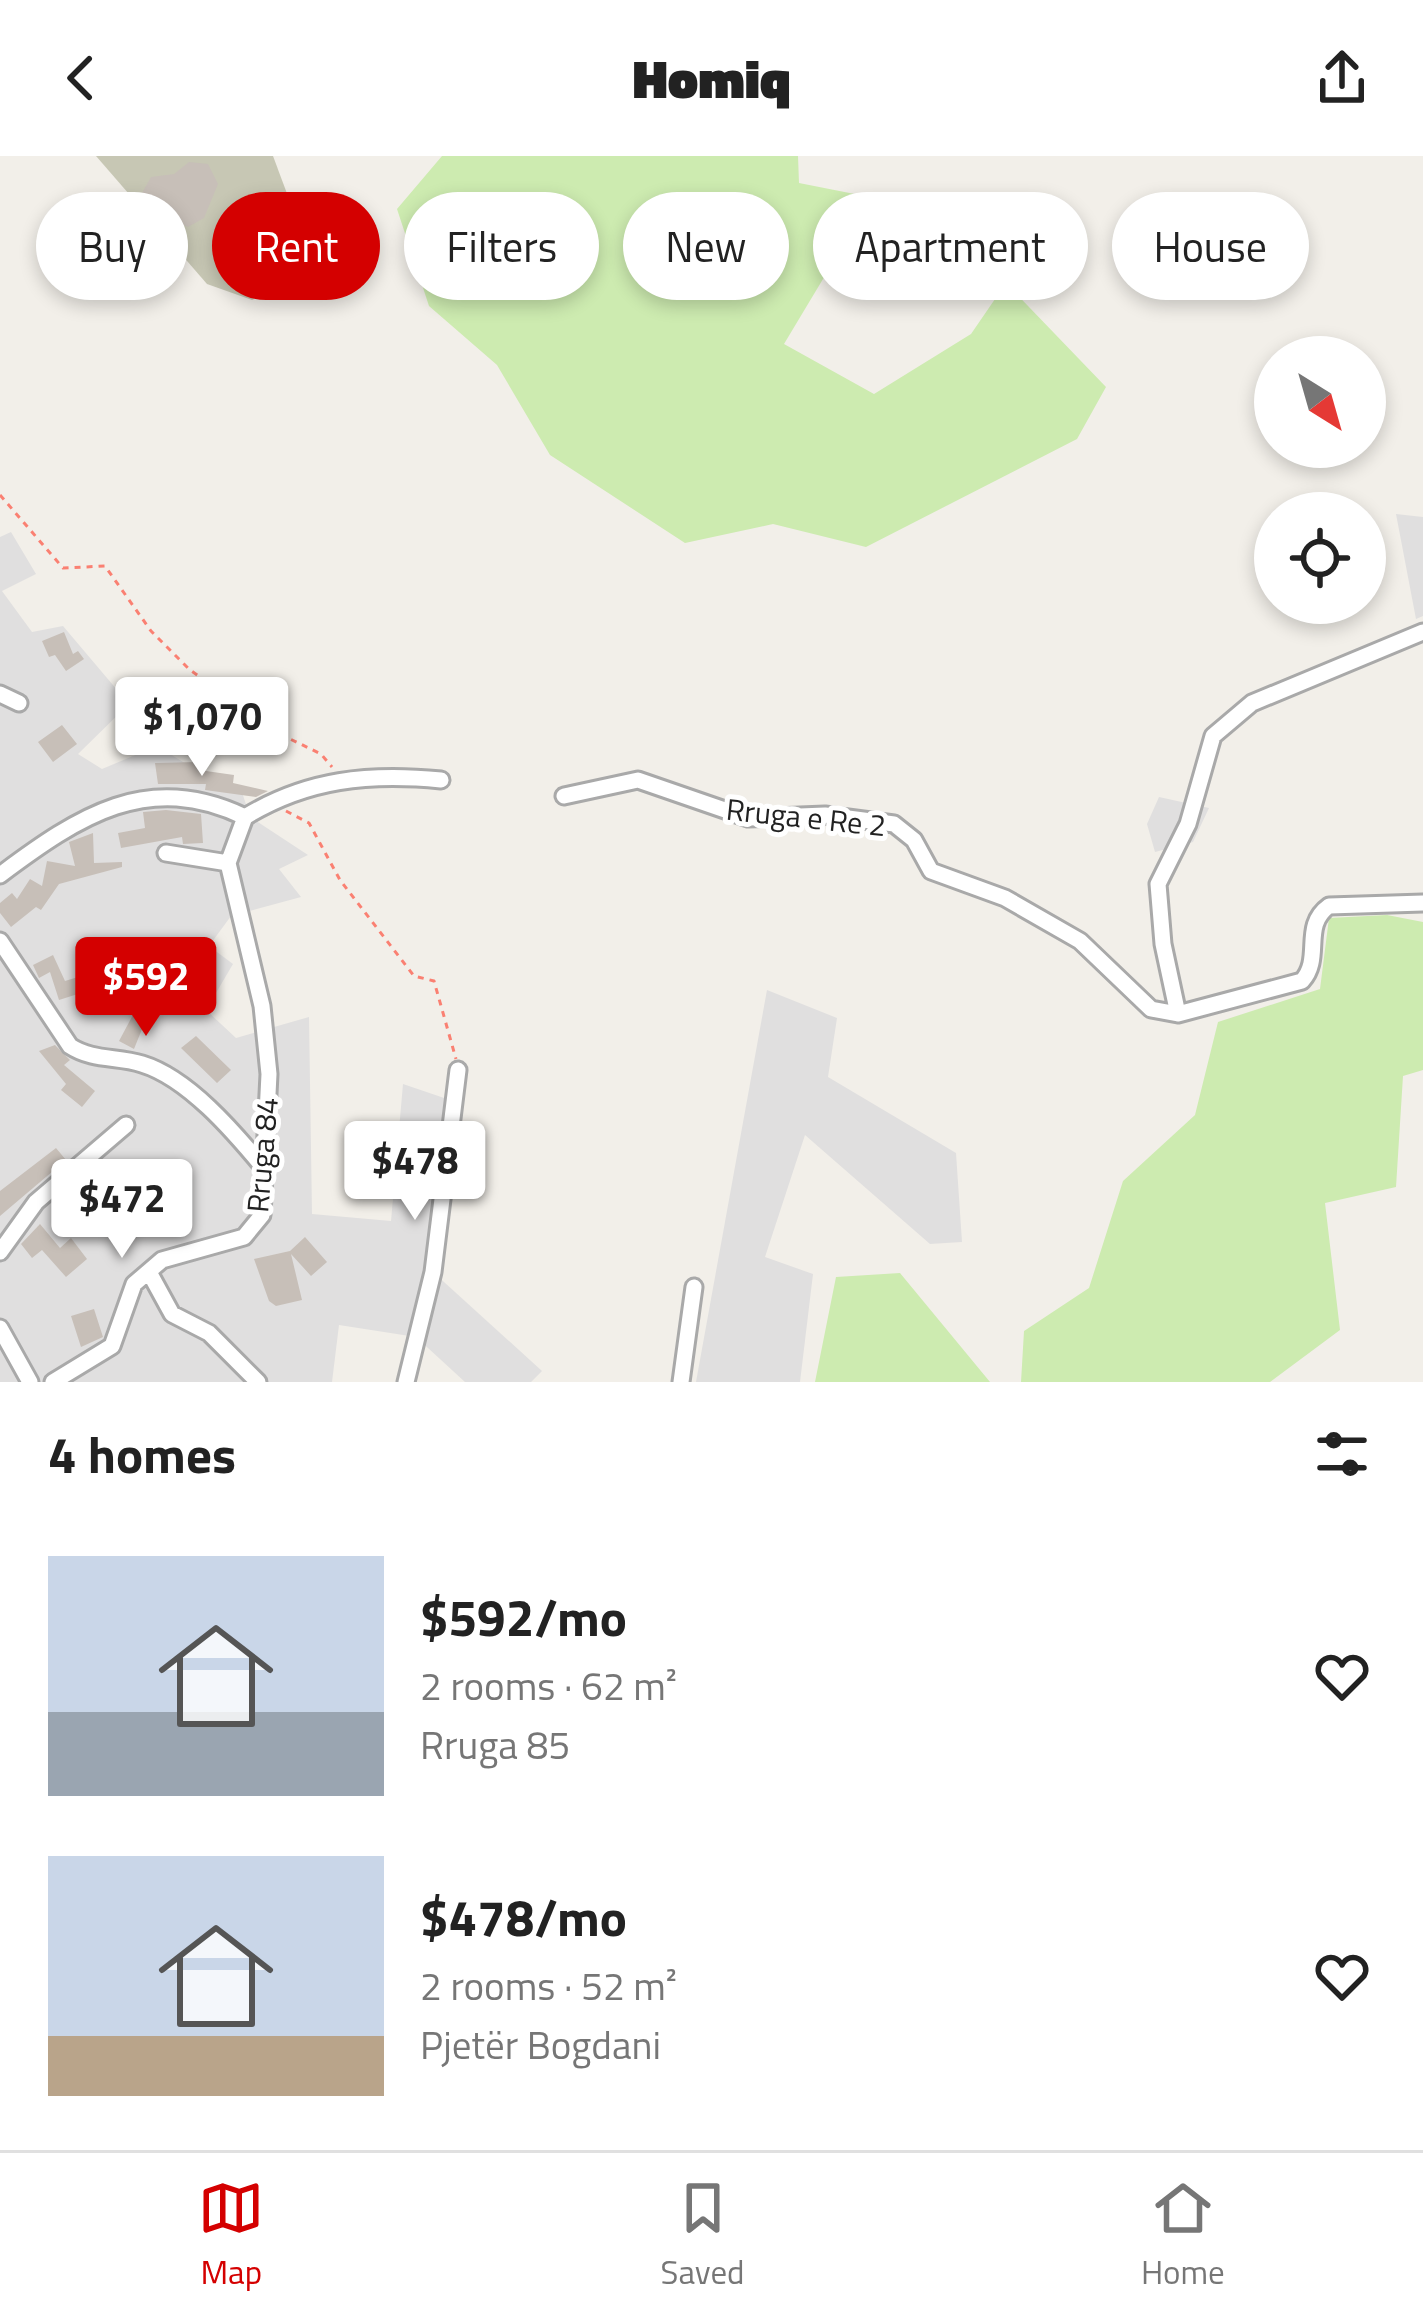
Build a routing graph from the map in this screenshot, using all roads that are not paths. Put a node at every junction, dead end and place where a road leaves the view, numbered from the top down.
1 (1423, 632) edge
2 (0, 694) edge
3 (19, 703) dead end
4 (441, 780) dead end
5 (564, 796) dead end
6 (245, 817) junction
7 (166, 853) dead end
8 (228, 863) junction
9 (0, 875) edge
10 (1423, 903) edge
11 (0, 941) edge
12 (1178, 1014) junction
13 (458, 1070) road end
14 (126, 1125) dead end
15 (263, 1167) junction
16 (0, 1252) edge
17 (149, 1272) junction
18 (694, 1287) dead end
19 (0, 1328) edge
20 (30, 1382) edge
21 (53, 1382) edge
22 (258, 1382) edge
23 (406, 1382) edge
24 (681, 1382) edge

1 - 12 street
2 - 3 street
4 - 6 street
5 - 12 street, Rruga e Re 2
6 - 8 street
6 - 9 street
7 - 8 street
8 - 15 street, Rruga 84
10 - 12 street
11 - 15 street
13 - 23 street
14 - 16 street
15 - 17 street, Rruga 84
17 - 21 street
17 - 22 street
18 - 24 street
19 - 20 street

